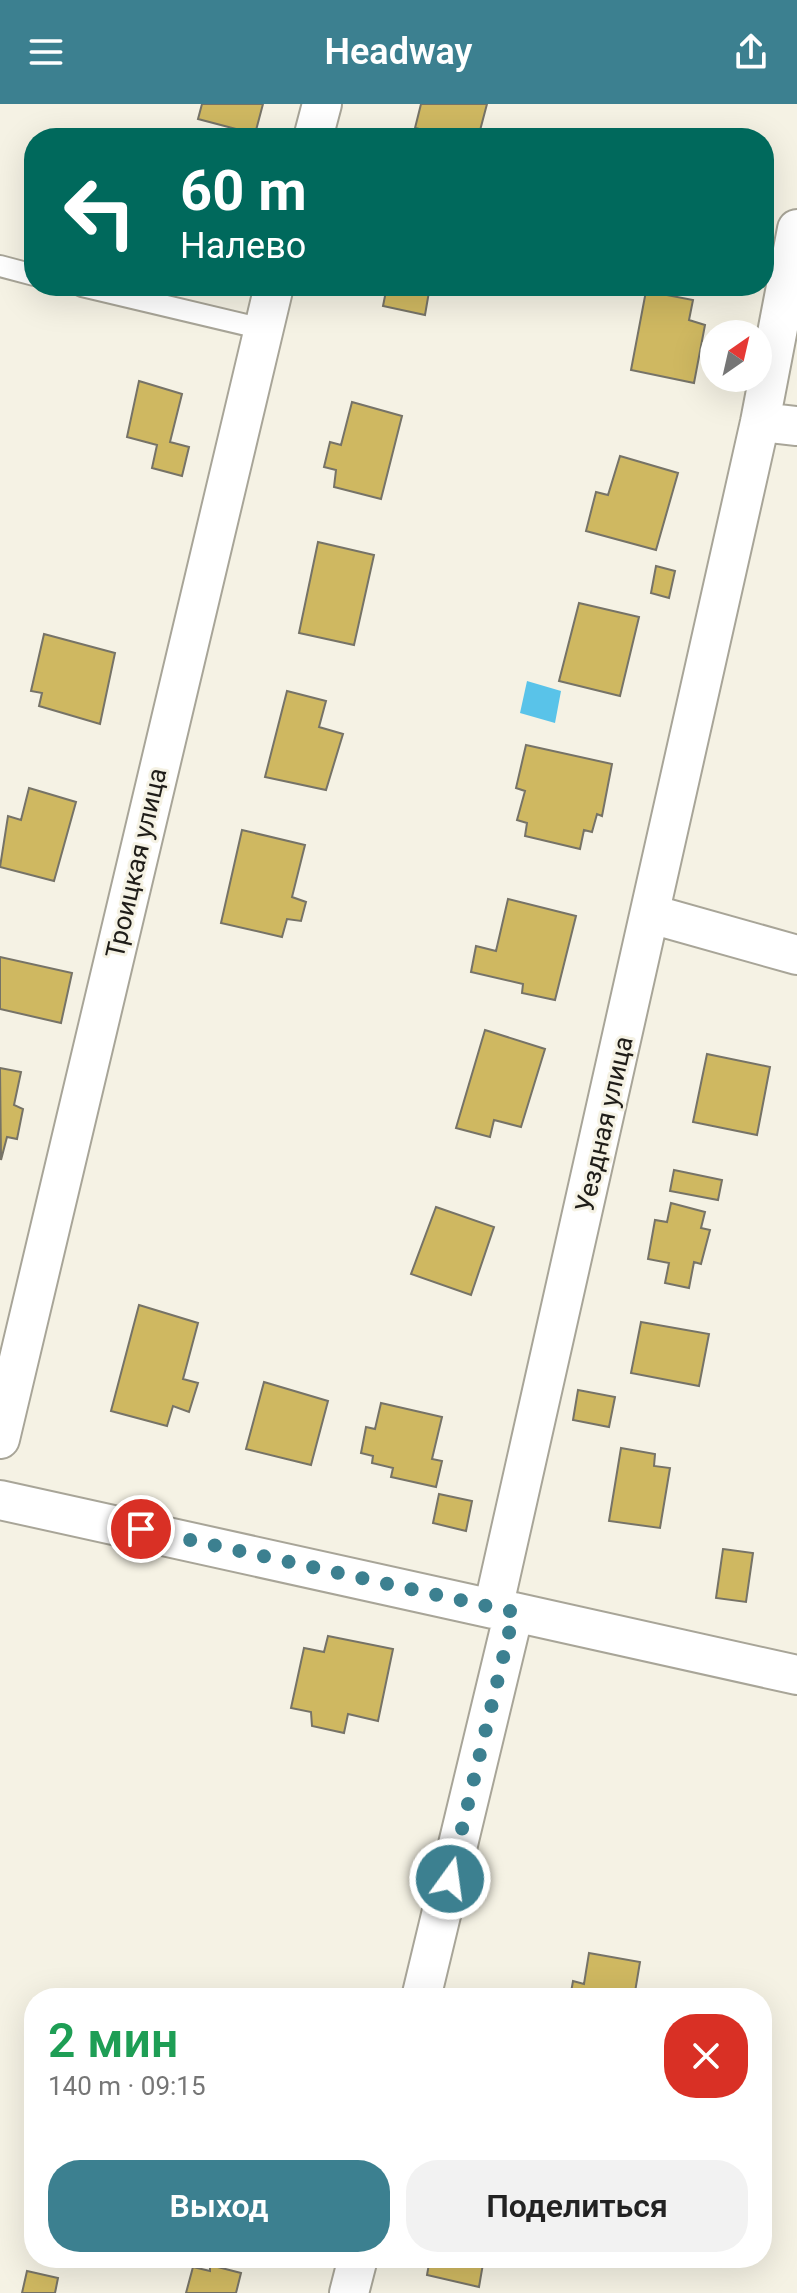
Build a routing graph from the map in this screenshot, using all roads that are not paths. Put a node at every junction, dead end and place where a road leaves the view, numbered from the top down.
1 (322, 104) edge
2 (316, 128) edge
3 (797, 229) edge
4 (0, 266) edge
5 (24, 272) edge
6 (124, 296) edge
7 (271, 296) edge
8 (263, 329) junction
9 (760, 422) junction
10 (797, 426) edge
11 (651, 914) junction
12 (797, 955) edge
13 (0, 1439) edge
14 (0, 1500) edge
15 (504, 1610) junction
16 (797, 1675) edge
17 (423, 1988) edge
18 (355, 2268) edge
19 (349, 2293) edge

1 - 2 street
3 - 9 street, Уездная улица
4 - 5 lane
6 - 8 lane
7 - 8 street, Троицкая улица
8 - 13 street, Троицкая улица
9 - 10 street
9 - 11 street, Уездная улица
11 - 12 street
11 - 15 street, Уездная улица
14 - 15 street
15 - 16 street
15 - 17 street, Уездная улица
18 - 19 street

